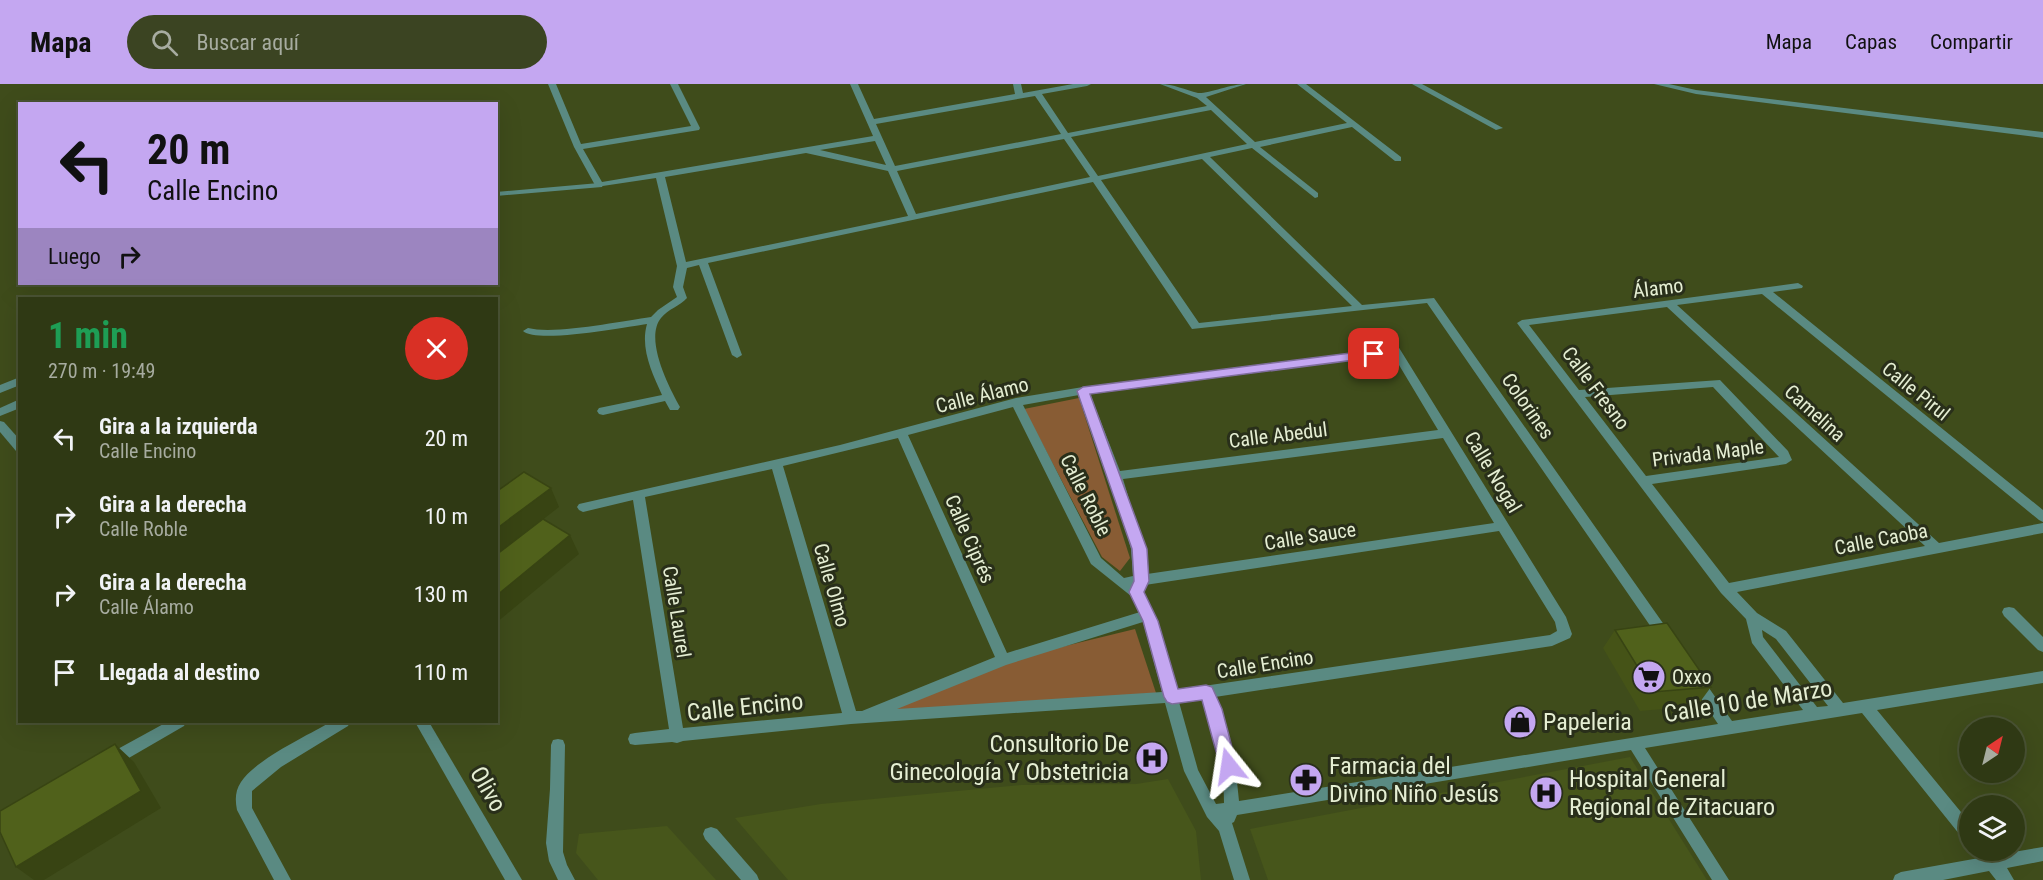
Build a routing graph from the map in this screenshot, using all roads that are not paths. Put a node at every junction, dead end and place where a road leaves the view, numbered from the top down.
1 (552, 84) edge
2 (674, 84) edge
3 (854, 84) edge
4 (1017, 84) edge
5 (1087, 84) edge
6 (1164, 84) edge
7 (1242, 84) edge
8 (1301, 84) edge
9 (1416, 84) edge
10 (1658, 84) edge
11 (1037, 93) junction
12 (1018, 96) junction
13 (1200, 96) junction
14 (1211, 108) junction
15 (871, 123) junction
16 (1355, 124) junction
17 (1499, 129) dead end
18 (2043, 135) edge
19 (1066, 137) junction
20 (878, 138) junction
21 (1253, 145) junction
22 (578, 147) junction
23 (806, 150) junction
24 (1204, 156) junction
25 (1398, 159) dead end
26 (892, 170) junction
27 (660, 175) junction
28 (1096, 179) junction
29 (599, 185) junction
30 (498, 194) edge
31 (1315, 195) dead end
32 (913, 217) junction
33 (703, 261) junction
34 (682, 266) junction
35 (1798, 286) dead end
36 (1766, 292) junction
37 (1670, 304) junction
38 (1360, 308) junction
39 (654, 320) junction
40 (1522, 323) joint
41 (528, 331) dead end
42 (1384, 332) dead end
43 (1396, 351) junction
44 (737, 355) dead end
45 (18, 381) edge
46 (0, 389) edge
47 (1083, 391) junction
48 (1578, 394) junction
49 (1016, 402) junction
50 (18, 404) edge
51 (603, 411) dead end
52 (0, 412) edge
53 (0, 425) edge
54 (1447, 433) junction
55 (902, 434) junction
56 (18, 446) edge
57 (776, 463) junction
58 (1114, 476) junction
59 (1643, 481) junction
60 (638, 494) junction
61 (582, 507) dead end
62 (2043, 517) edge
63 (1503, 526) junction
64 (2043, 528) edge
65 (1936, 548) junction
66 (1139, 586) junction
67 (1726, 589) junction
68 (2009, 612) dead end
69 (1148, 615) junction
70 (1752, 617) junction
71 (1565, 634) joint
72 (2043, 646) edge
73 (1675, 650) edge
74 (1003, 660) junction
75 (1688, 669) edge
76 (2043, 677) edge
77 (1206, 692) junction
78 (1172, 697) junction
79 (1865, 706) junction
80 (1840, 710) junction
81 (1814, 714) junction
82 (855, 718) junction
83 (177, 723) edge
84 (341, 723) edge
85 (423, 723) edge
86 (1729, 728) junction
87 (677, 737) junction
88 (635, 739) dead end
89 (1634, 743) junction
90 (558, 746) dead end
91 (100, 768) edge
92 (1231, 809) junction
93 (1212, 812) junction
94 (1959, 821) edge
95 (1226, 827) junction
96 (711, 834) dead end
97 (2043, 854) edge
98 (1990, 861) edge
99 (1992, 864) junction
100 (1240, 879) edge
101 (283, 880) edge
102 (514, 880) edge
103 (567, 880) edge
104 (751, 880) edge
105 (1721, 880) edge
106 (1901, 880) edge
107 (2006, 880) edge

1 - 22 street
2 - 22 street
3 - 15 street
4 - 12 street
5 - 11 street
6 - 13 street
7 - 13 street
8 - 16 street
9 - 17 street
10 - 18 street
11 - 12 street
11 - 19 street
12 - 15 street
13 - 14 street
14 - 19 street
14 - 21 street
15 - 20 street
16 - 21 street
16 - 25 street
19 - 26 street
19 - 28 street
20 - 23 street
20 - 26 street
21 - 24 street
21 - 31 street
22 - 29 street
23 - 26 street
23 - 27 street
24 - 28 street
24 - 38 street
26 - 32 street
27 - 29 street
27 - 34 street
28 - 32 street
28 - 38 street, Colorines
29 - 30 lane
32 - 33 street
33 - 34 street
33 - 44 street
34 - 39 street
35 - 36 street, Álamo
36 - 37 street, Álamo
36 - 62 street, Calle Pirul
37 - 40 street, Álamo
37 - 65 street, Camelina
38 - 73 street, Colorines
39 - 41 street
39 - 51 street
40 - 48 street, Calle Fresno
42 - 43 street, Calle Nogal
43 - 47 street, Calle Álamo
43 - 54 street, Calle Nogal
45 - 46 street
47 - 49 street, Calle Álamo
47 - 58 street, Calle Roble
48 - 59 street, Calle Fresno
48 - 59 street, Privada Maple
49 - 55 street, Calle Álamo
49 - 66 street, Calle Roble
50 - 52 street
53 - 56 street
54 - 58 street, Calle Abedul
54 - 63 street, Calle Nogal
55 - 57 street, Calle Álamo
55 - 74 street, Calle Ciprés
57 - 60 street, Calle Álamo
57 - 82 street, Calle Olmo
58 - 66 street, Calle Roble
59 - 67 street, Calle Fresno
60 - 61 street, Calle Álamo
60 - 87 street, Calle Laurel
63 - 66 street, Calle Sauce
63 - 71 street, Calle Nogal
64 - 65 street, Calle Caoba
65 - 67 street, Calle Caoba
66 - 69 street, Calle Roble
67 - 70 street, Calle Fresno
68 - 72 street
69 - 74 street, Calle Encino
69 - 78 street, Calle Roble
70 - 80 street, Calle Fresno
70 - 81 street, Calle Fresno
71 - 77 street, Calle Encino
74 - 82 street, Calle Encino
75 - 86 street
76 - 79 street, Calle 10 de Marzo
77 - 78 street, Calle Encino
77 - 92 street
78 - 82 street, Calle Encino
78 - 93 street, Calle Roble
79 - 80 street, Calle 10 de Marzo
79 - 94 street
80 - 81 street, Calle 10 de Marzo
81 - 86 street, Calle 10 de Marzo
82 - 87 street, Calle Encino
83 - 91 street
84 - 101 street
85 - 102 street, Olivo
86 - 89 street, Calle 10 de Marzo
87 - 88 street, Calle Encino
89 - 92 street, Calle 10 de Marzo
89 - 105 street
90 - 103 street
92 - 93 street, Calle 10 de Marzo
92 - 95 street
93 - 95 street, Calle Roble
95 - 100 street
96 - 104 street
97 - 99 street
98 - 99 street
99 - 106 street
99 - 107 street

